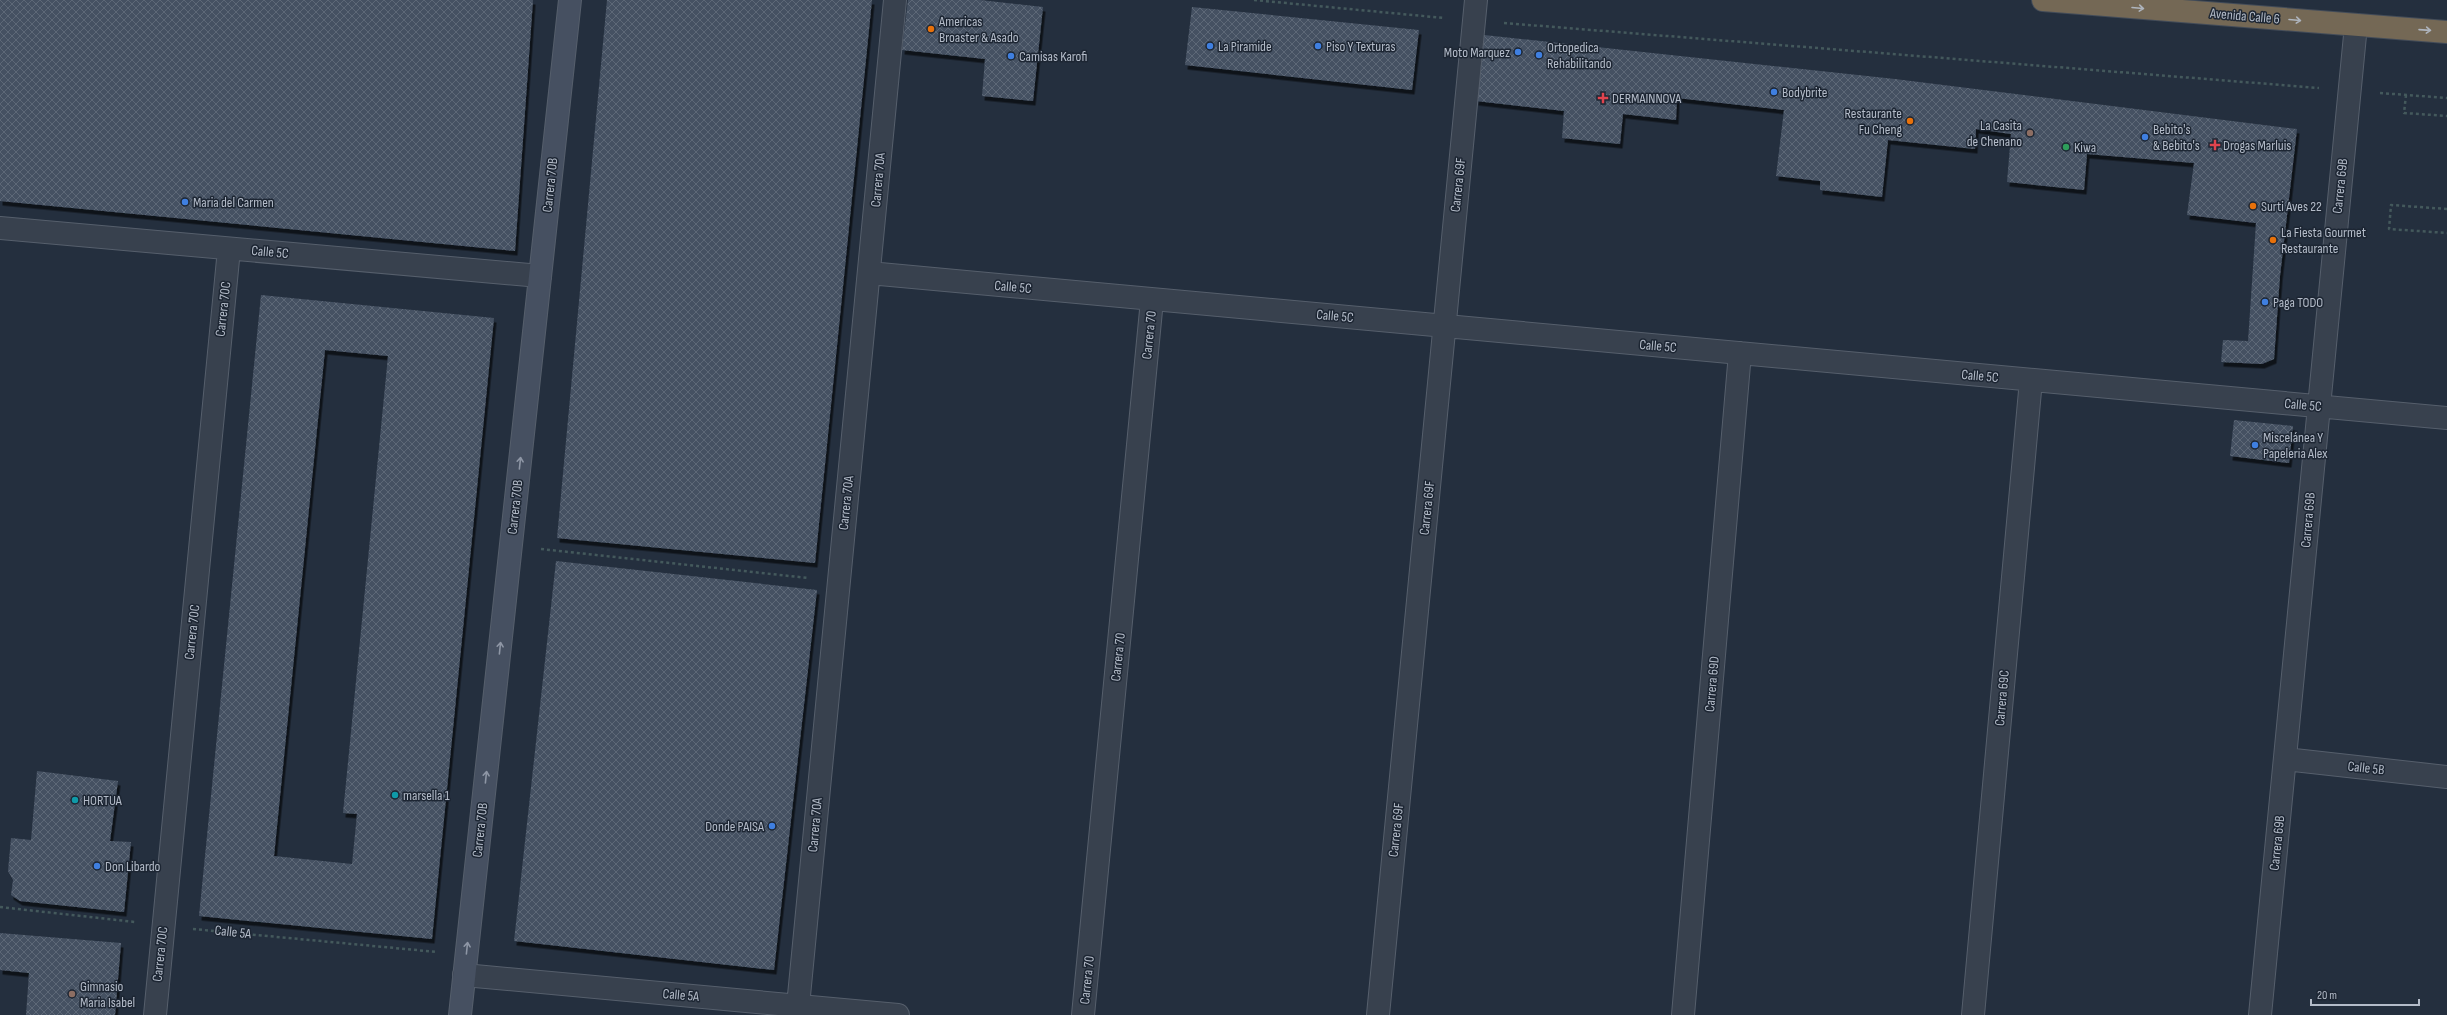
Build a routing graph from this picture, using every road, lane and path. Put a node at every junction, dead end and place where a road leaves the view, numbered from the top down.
1 (570, 0) edge
2 (895, 0) edge
3 (1254, 0) edge
4 (2043, 0) edge
5 (1475, 10) edge
6 (2356, 25) junction
7 (2447, 32) edge
8 (2350, 90) junction
9 (2406, 95) junction
10 (2447, 98) edge
11 (2447, 116) edge
12 (2447, 209) edge
13 (0, 228) edge
14 (2447, 233) edge
15 (229, 249) junction
16 (869, 273) junction
17 (540, 276) junction
18 (1152, 300) junction
19 (1445, 326) junction
20 (1740, 354) junction
21 (2031, 380) junction
22 (2319, 407) junction
23 (2447, 418) edge
24 (511, 546) junction
25 (839, 581) junction
26 (2285, 759) junction
27 (2447, 777) edge
28 (0, 907) edge
29 (163, 926) junction
30 (465, 965) junction
31 (798, 1006) junction
32 (155, 1015) edge
33 (460, 1015) edge
34 (898, 1015) edge
35 (1083, 1015) edge
36 (1378, 1015) edge
37 (1683, 1015) edge
38 (1973, 1015) edge
39 (2260, 1015) edge

1 - 17 street, Carrera 70B
2 - 16 street, Carrera 70A
3 - 5 path
4 -> 6 highway, Avenida Calle 6
5 - 8 path
5 - 19 street, Carrera 69F
6 -> 7 highway, Avenida Calle 6
6 - 8 street, Carrera 69B
8 - 9 path
8 - 22 street, Carrera 69B
9 - 10 path
9 - 11 path
12 - 14 path
13 - 15 street, Calle 5C
15 - 17 street, Calle 5C
15 - 29 street, Carrera 70C
16 - 18 street, Calle 5C
16 - 25 street, Carrera 70A
24 -> 17 street, Carrera 70B
18 - 19 street, Calle 5C
18 - 35 street, Carrera 70
19 - 20 street, Calle 5C
19 - 36 street, Carrera 69F
20 - 21 street, Calle 5C
20 - 37 street, Carrera 69D
21 - 22 street, Calle 5C
21 - 38 street, Carrera 69C
22 - 23 street, Calle 5C
22 - 26 street, Carrera 69B
24 - 25 path
30 -> 24 street, Carrera 70B
25 - 31 street, Carrera 70A
26 - 27 street, Calle 5B
26 - 39 street, Carrera 69B
28 - 29 path, Calle 5A
29 - 30 path, Calle 5A
29 - 32 street, Carrera 70C
30 - 31 street, Calle 5A
30 - 33 street, Carrera 70B
31 - 34 street, Calle 5A

